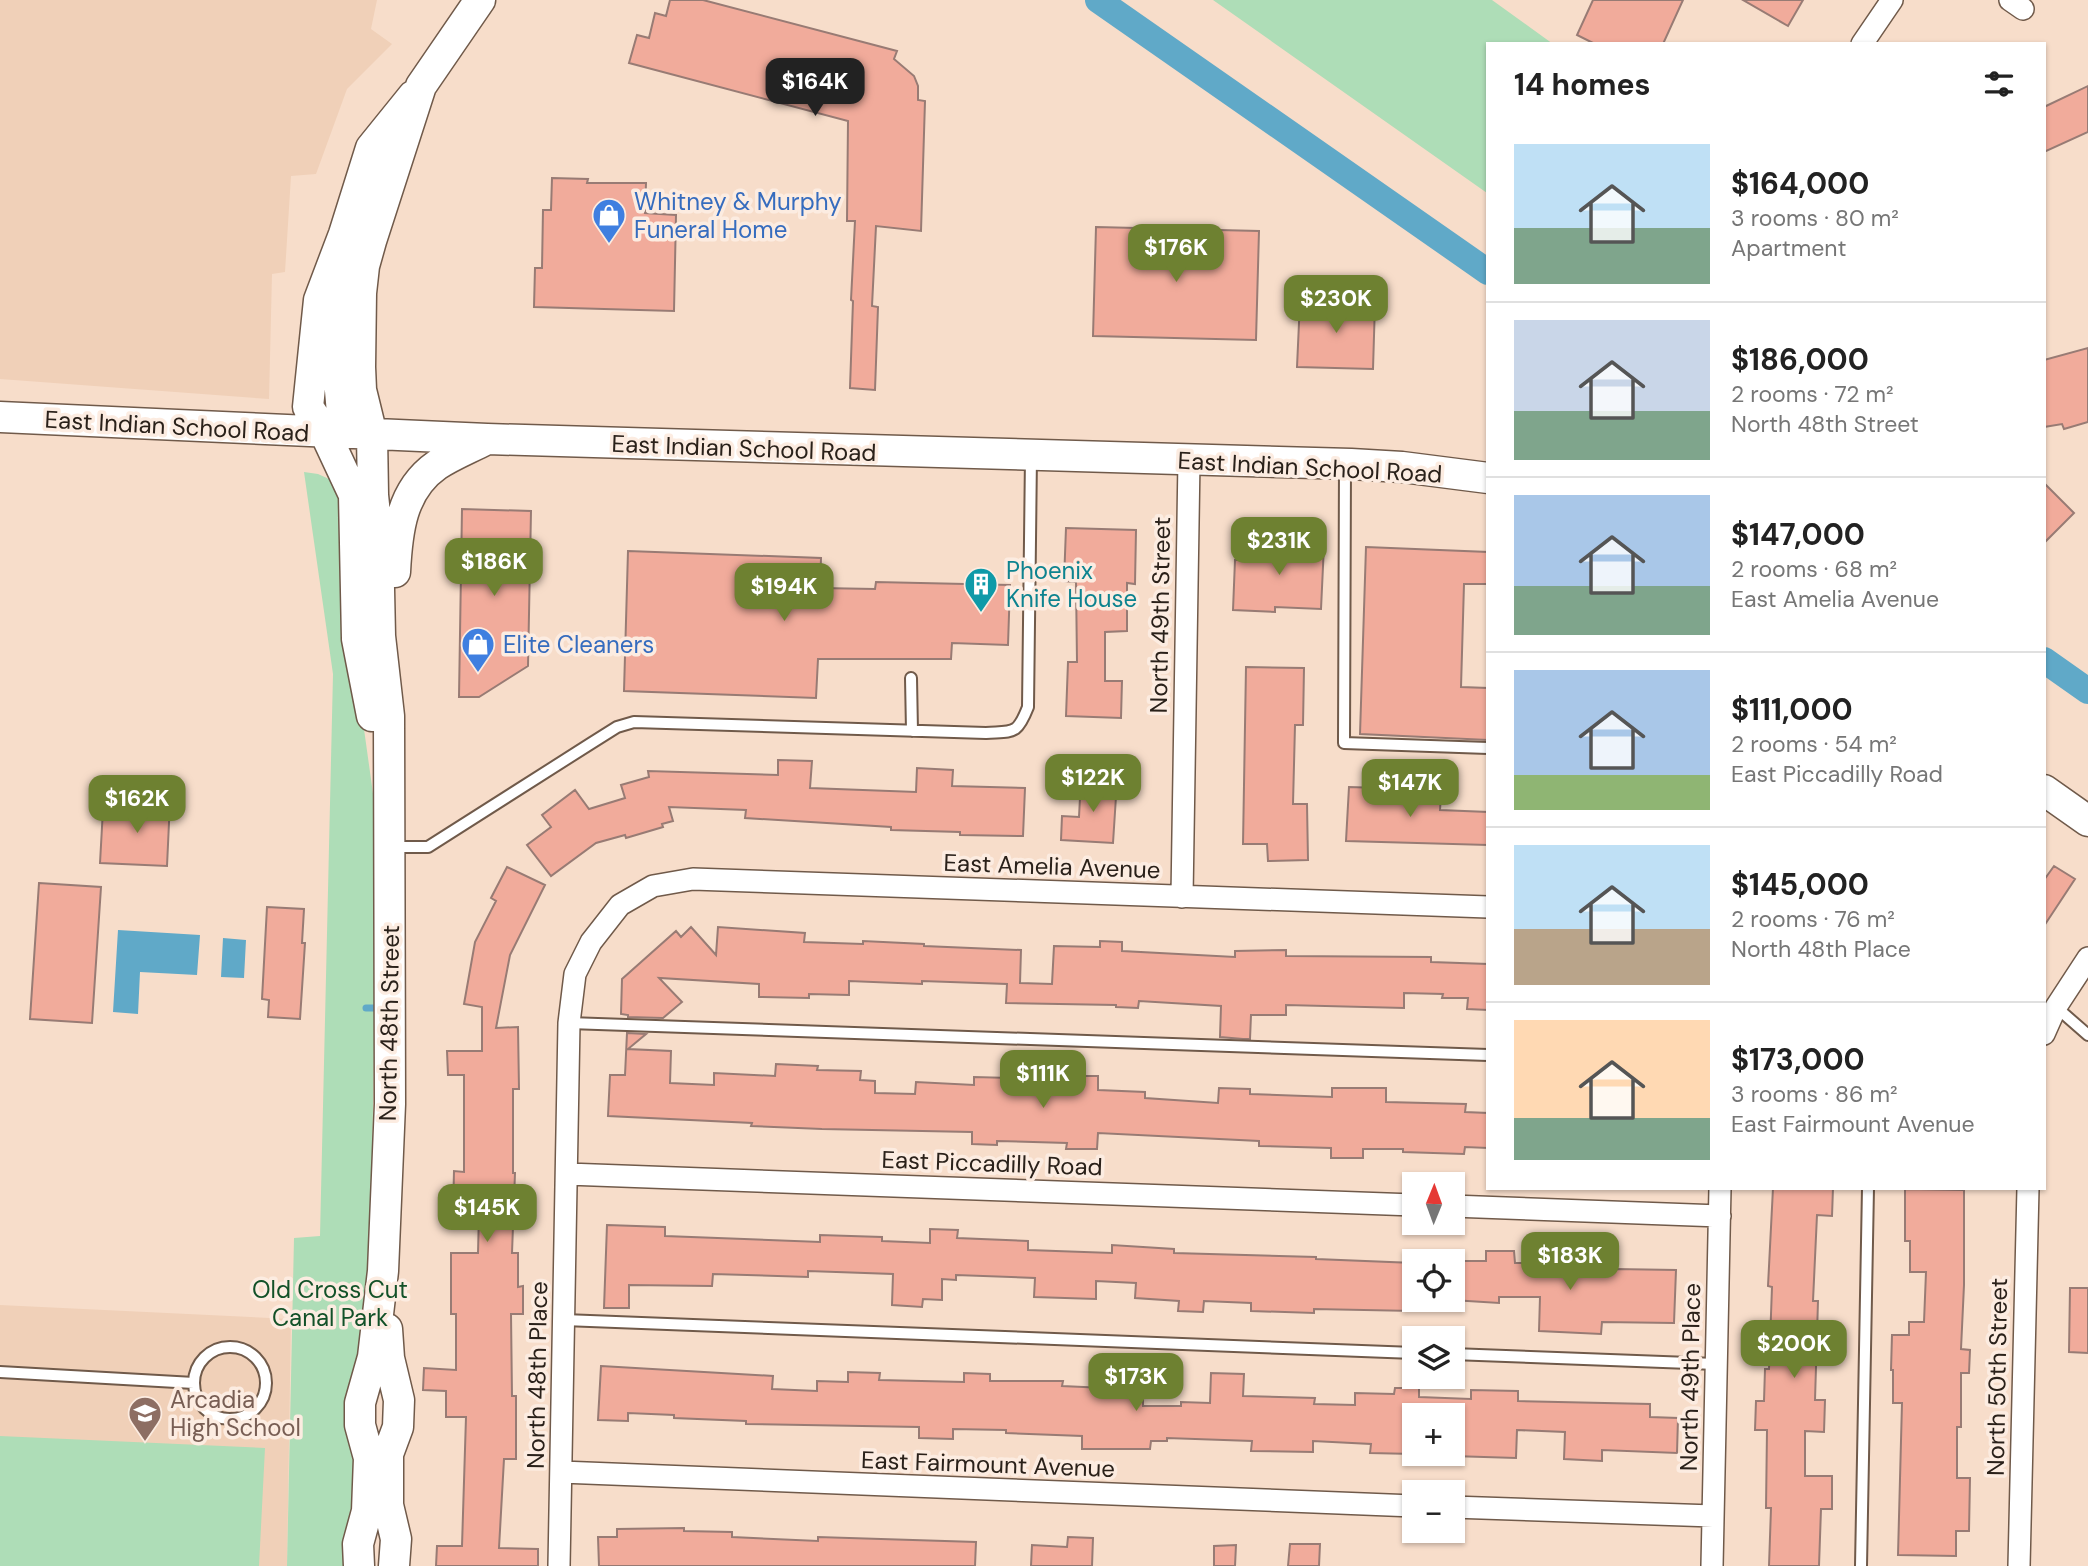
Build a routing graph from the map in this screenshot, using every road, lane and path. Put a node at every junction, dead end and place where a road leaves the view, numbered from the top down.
1 (480, 0) edge
2 (1892, 0) edge
3 (1863, 42) edge
4 (421, 86) junction
5 (0, 417) edge
6 (325, 433) junction
7 (372, 435) junction
8 (486, 439) junction
9 (1031, 456) junction
10 (1189, 460) junction
11 (1345, 464) junction
12 (1486, 478) edge
13 (911, 678) dead end
14 (389, 716) junction
15 (912, 731) junction
16 (1486, 748) edge
17 (388, 774) junction
18 (2046, 790) edge
19 (2088, 821) edge
20 (391, 847) junction
21 (1182, 897) junction
22 (620, 905) joint
23 (1486, 907) edge
24 (2088, 958) edge
25 (2056, 1007) junction
26 (569, 1023) junction
27 (2046, 1030) edge
28 (2088, 1035) edge
29 (1486, 1055) edge
30 (567, 1174) junction
31 (1720, 1190) edge
32 (1868, 1190) edge
33 (2028, 1190) edge
34 (1402, 1205) edge
35 (1465, 1206) edge
36 (1720, 1216) junction
37 (383, 1271) junction
38 (564, 1320) junction
39 (1402, 1353) edge
40 (1465, 1354) edge
41 (1716, 1364) junction
42 (0, 1372) edge
43 (194, 1383) junction
44 (561, 1472) junction
45 (1402, 1506) edge
46 (1465, 1507) edge
47 (1713, 1516) junction
48 (359, 1566) edge
49 (394, 1566) edge
50 (559, 1566) edge
51 (1712, 1566) edge
52 (1861, 1566) edge
53 (2020, 1566) edge

1 - 4 street
2 - 3 street
4 - 6 street
4 - 7 street, North 48th Street
5 - 6 street, East Indian School Road
6 - 7 street, East Indian School Road
6 - 17 street, North 48th Street
7 - 8 street, East Indian School Road
7 - 14 street, North 48th Street
8 - 9 street, East Indian School Road
8 - 14 street
9 - 10 street, East Indian School Road
9 - 15 lane
10 - 11 street, East Indian School Road
10 - 21 street, North 49th Street
11 - 12 street, East Indian School Road
11 - 16 lane
13 - 15 lane
14 - 17 street, North 48th Street
15 - 20 lane
17 - 20 street, North 48th Street
18 - 19 street
20 - 37 street, North 48th Street
21 - 22 street, East Amelia Avenue
21 - 23 street, East Amelia Avenue
22 - 26 street, North 48th Place
24 - 25 street
25 - 27 street
25 - 28 lane
26 - 29 lane
26 - 30 street, North 48th Place
30 - 34 street, East Piccadilly Road
30 - 38 street, North 48th Place
31 - 36 street, North 49th Place
32 - 52 lane
33 - 53 street, North 50th Street
35 - 36 street
36 - 41 street, North 49th Place
37 - 48 street, North 48th Street
37 - 49 street, North 48th Street
38 - 39 lane
38 - 44 street, North 48th Place
40 - 41 lane
41 - 47 street, North 49th Place
42 - 43 lane
43 - 43 lane
44 - 45 street, East Fairmount Avenue
44 - 50 street, North 48th Place
46 - 47 street
47 - 51 street, North 49th Place

